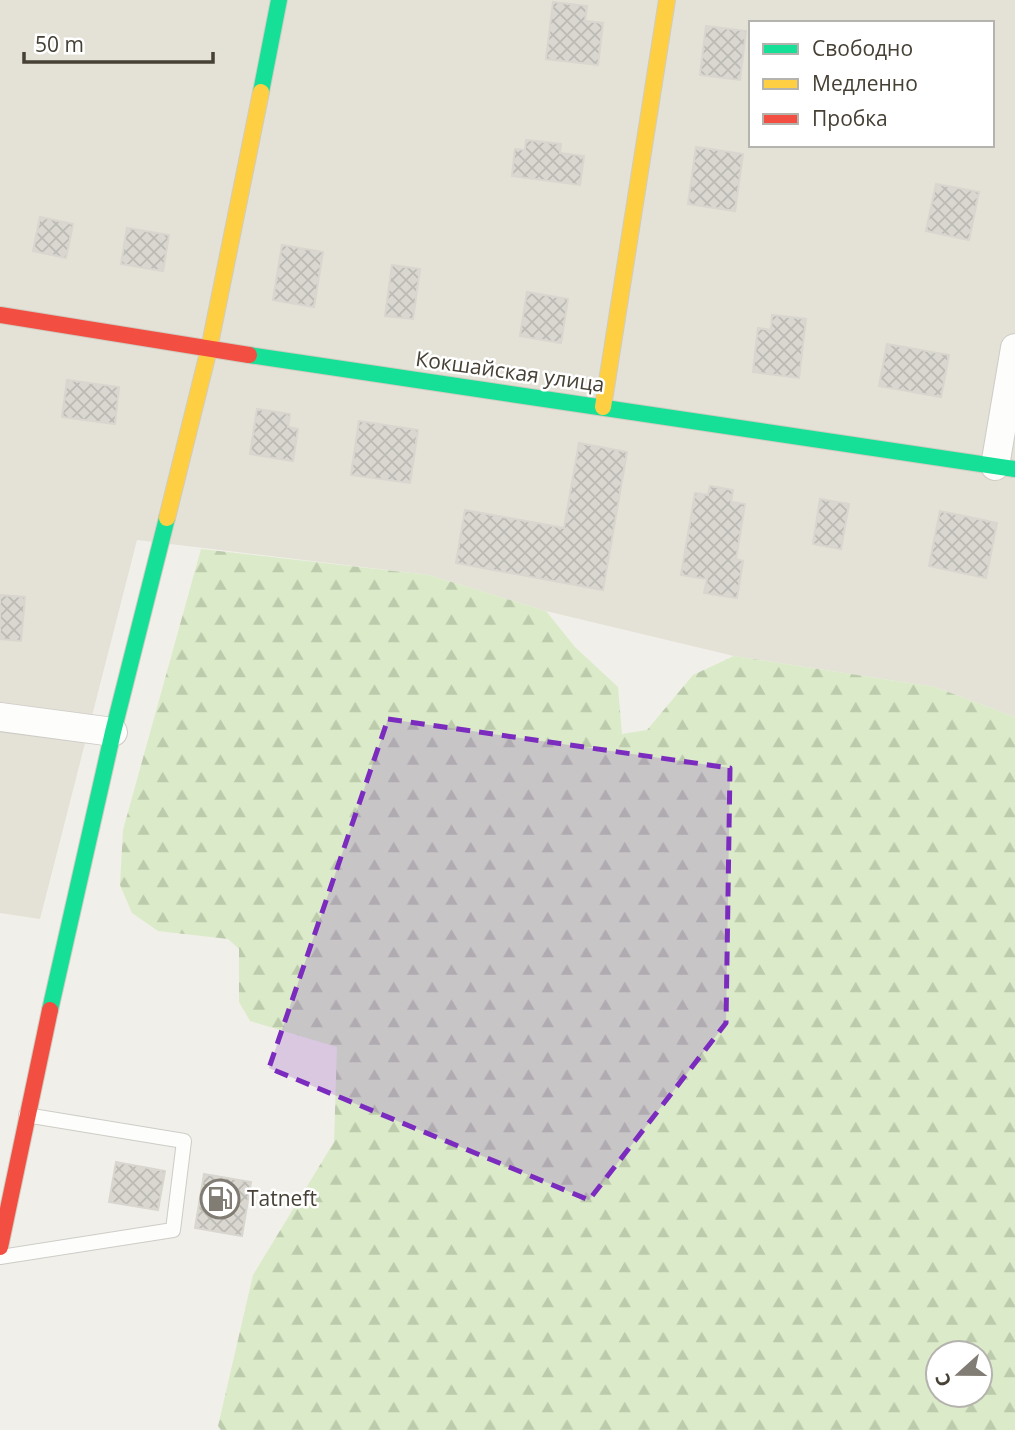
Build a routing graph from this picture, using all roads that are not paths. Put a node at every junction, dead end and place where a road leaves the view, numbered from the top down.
1 (279, 0) edge
2 (667, 0) edge
3 (0, 315) edge
4 (1015, 348) edge
5 (209, 349) junction
6 (603, 407) junction
7 (1005, 468) edge
8 (0, 718) edge
9 (113, 732) junction
10 (26, 1115) junction
11 (0, 1247) edge
12 (0, 1257) edge

1 - 5 street
2 - 6 street
3 - 5 street, Кокшайская улица
4 - 7 street
5 - 6 street, Кокшайская улица
5 - 9 street
6 - 7 street, Кокшайская улица
8 - 9 street
9 - 10 street
10 - 11 street
10 - 12 lane

